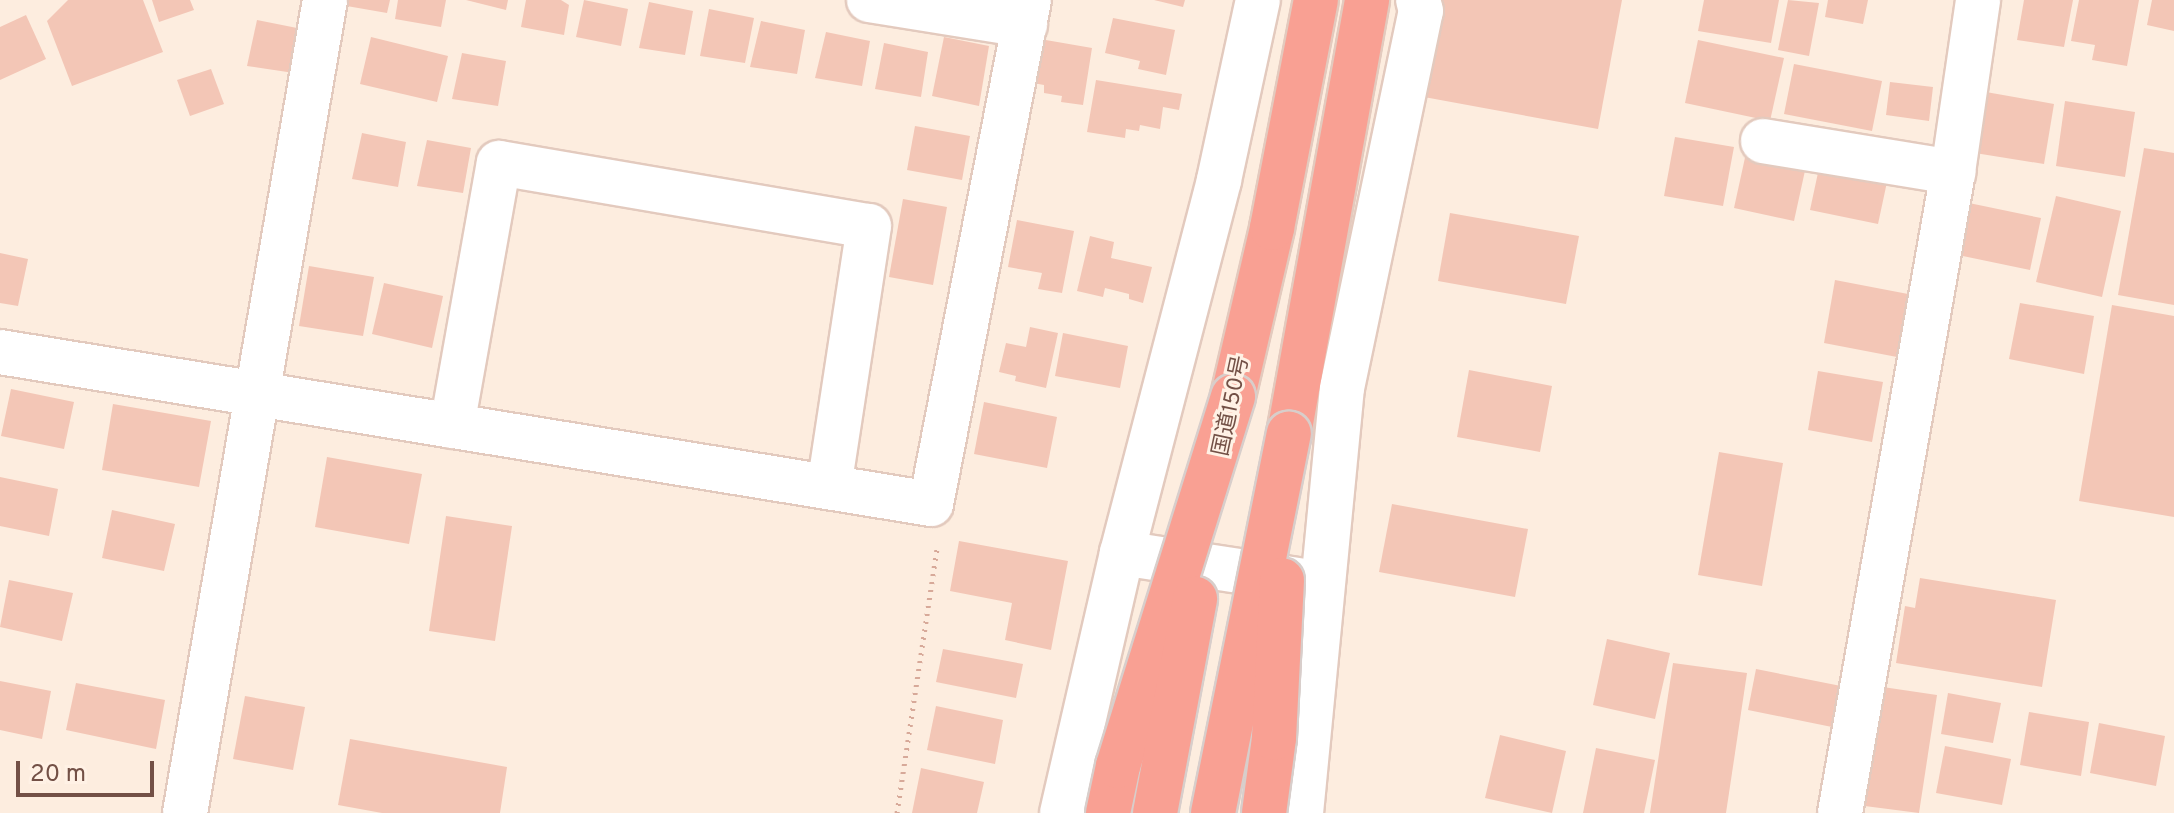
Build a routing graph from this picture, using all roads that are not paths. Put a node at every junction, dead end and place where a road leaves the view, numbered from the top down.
1 (325, 0) edge
2 (869, 0) edge
3 (1258, 0) edge
4 (1316, 0) edge
5 (1367, 0) edge
6 (1418, 0) edge
7 (1978, 0) edge
8 (1027, 13) edge
9 (1763, 141) dead end
10 (1953, 172) junction
11 (0, 352) edge
12 (257, 395) junction
13 (1233, 396) junction
14 (452, 426) junction
15 (1289, 434) junction
16 (829, 487) junction
17 (1122, 553) junction
18 (1321, 583) junction
19 (185, 813) edge
20 (1062, 813) edge
21 (1108, 813) edge
22 (1155, 813) edge
23 (1213, 813) edge
24 (1264, 813) edge
25 (1301, 813) edge
26 (1840, 813) edge

1 - 12 street
2 - 8 street
3 - 17 street
4 - 13 highway, 国道150号
5 - 15 highway
6 - 18 street
7 - 10 street
8 - 16 street
9 - 10 street
10 - 26 street
11 - 12 street
12 - 14 street
12 - 19 street
13 - 21 highway, bridge
13 - 22 highway, 国道150号, bridge
14 - 16 street
14 - 16 street
15 - 23 highway, bridge
15 - 24 highway, bridge
17 - 18 street
17 - 20 street
18 - 25 street

